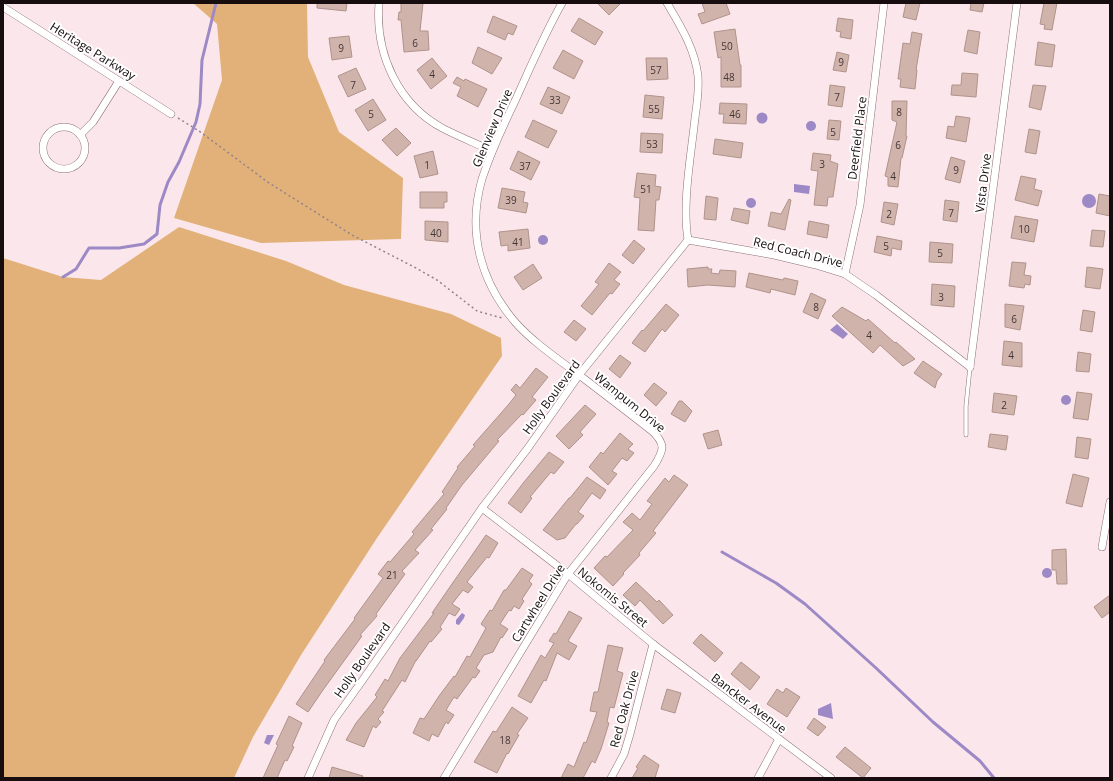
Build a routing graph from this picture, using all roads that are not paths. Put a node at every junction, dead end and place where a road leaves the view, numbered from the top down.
1 (379, 3) edge
2 (562, 3) edge
3 (667, 3) edge
4 (884, 3) edge
5 (1017, 3) edge
6 (3, 7) edge
7 (119, 81) junction
8 (171, 114) road end
9 (80, 135) junction
10 (492, 151) junction
11 (688, 240) junction
12 (845, 274) junction
13 (970, 367) junction
14 (579, 375) junction
15 (966, 435) dead end
16 (663, 448) joint
17 (1110, 502) edge
18 (482, 508) junction
19 (1102, 547) dead end
20 (568, 574) junction
21 (653, 644) junction
22 (779, 739) junction
23 (308, 778) edge
24 (444, 778) edge
25 (611, 778) edge
26 (758, 778) edge
27 (832, 778) edge

1 - 10 street
2 - 10 street, Glenview Drive
3 - 11 street
4 - 12 street, Deerfield Place
5 - 13 street, Vista Drive
6 - 7 street, Heritage Parkway
7 - 8 street, Heritage Parkway
7 - 9 street
9 - 9 street
10 - 14 street, Glenview Drive
11 - 12 street, Red Coach Drive
11 - 14 street, Holly Boulevard
12 - 13 street, Red Coach Drive
13 - 15 lane
14 - 16 street, Wampum Drive
14 - 18 street, Holly Boulevard
16 - 20 street, Cartwheel Drive
17 - 19 street
18 - 20 street, Nokomis Street
18 - 23 street, Holly Boulevard
20 - 21 street, Nokomis Street
20 - 24 street, Cartwheel Drive
21 - 22 street, Bancker Avenue
21 - 25 street, Red Oak Drive
22 - 26 street
22 - 27 street, Bancker Avenue

